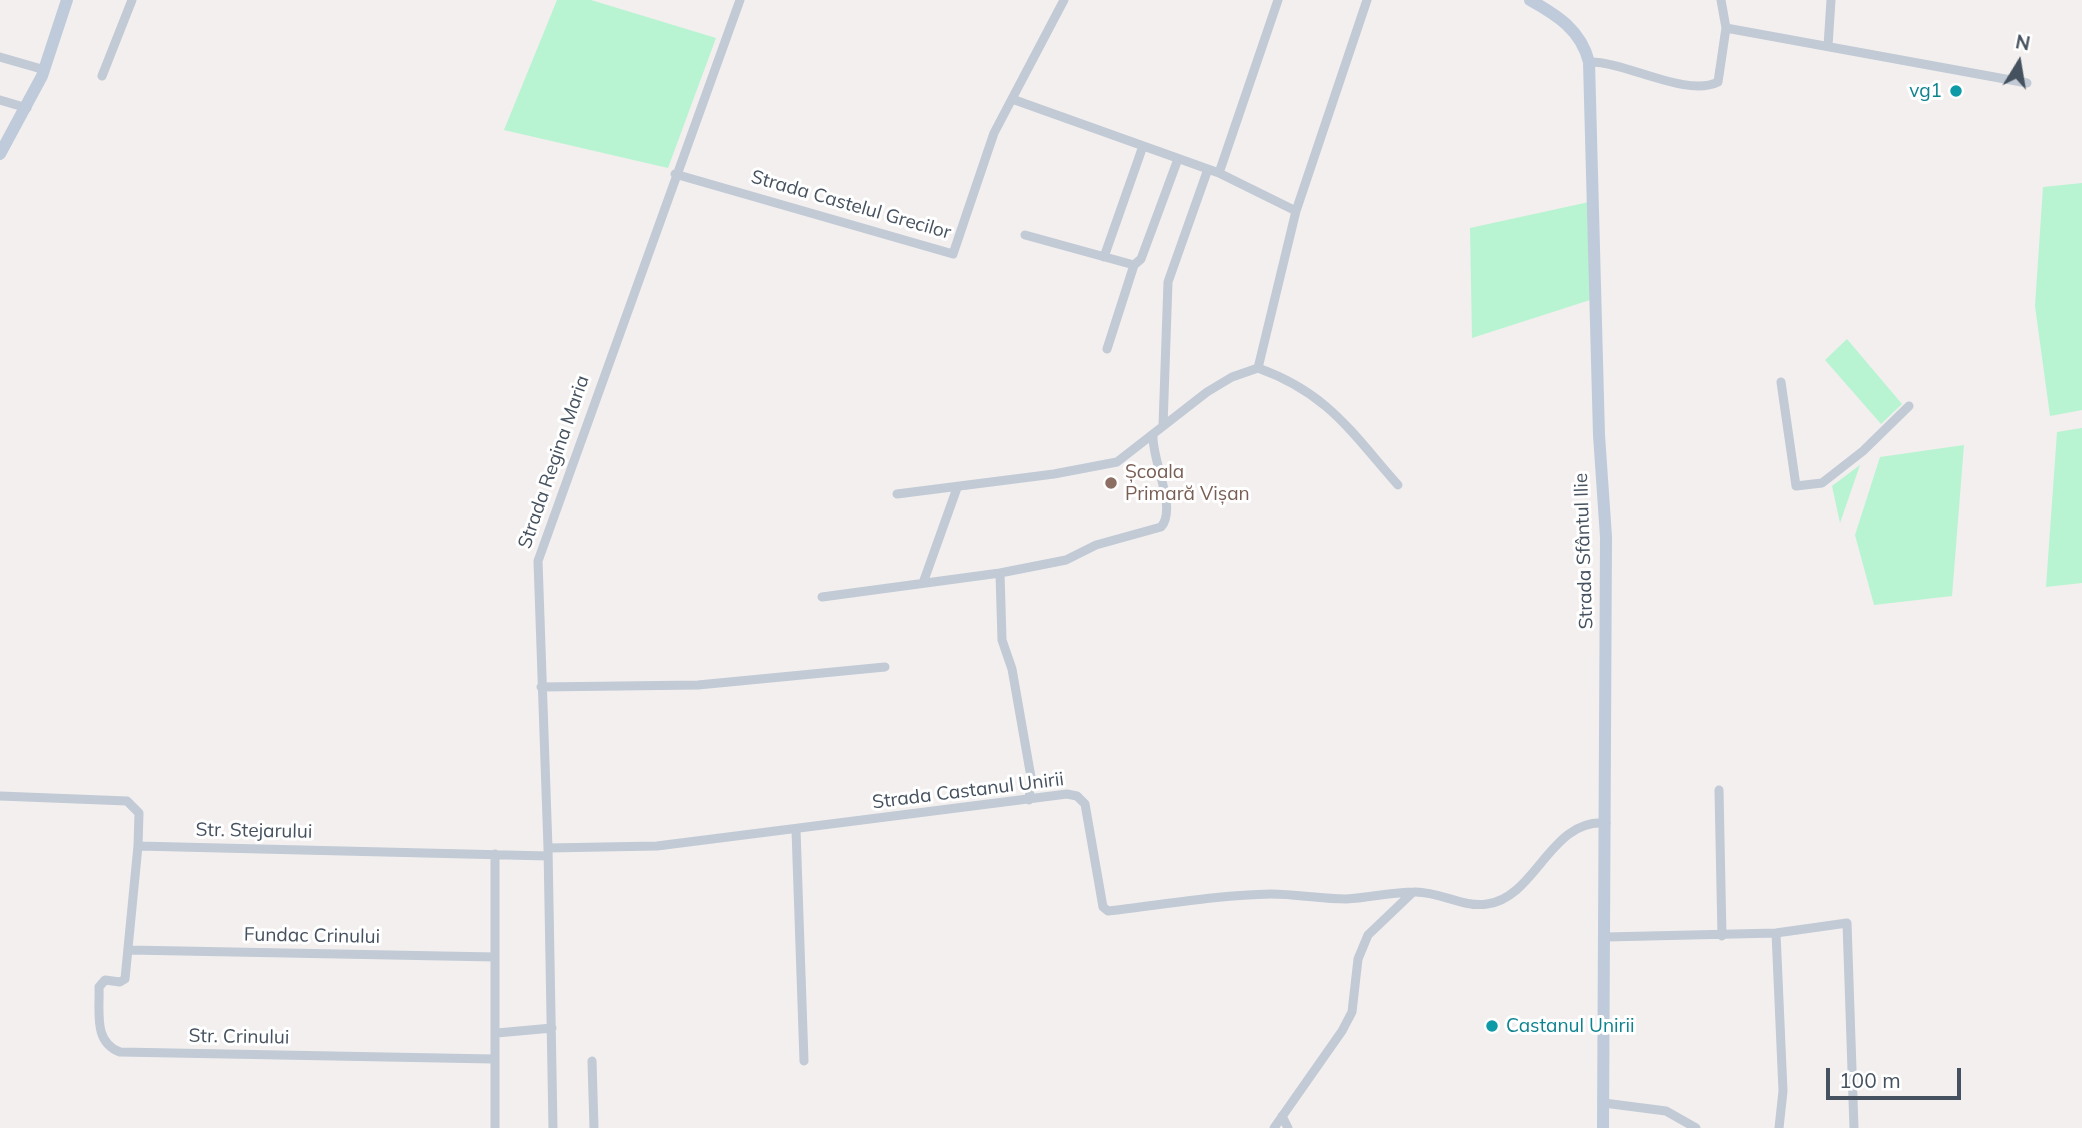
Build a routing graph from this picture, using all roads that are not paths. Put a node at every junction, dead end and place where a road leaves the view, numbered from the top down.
1 (67, 0) edge
2 (132, 0) edge
3 (740, 0) edge
4 (1064, 0) edge
5 (1279, 0) edge
6 (1367, 0) edge
7 (1530, 0) edge
8 (1721, 0) edge
9 (1830, 0) edge
10 (1726, 28) junction
11 (1828, 46) junction
12 (0, 57) edge
13 (1589, 62) junction
14 (45, 70) junction
15 (102, 76) dead end
16 (2027, 83) dead end
17 (1012, 99) junction
18 (0, 100) edge
19 (27, 108) junction
20 (1143, 146) junction
21 (0, 155) edge
22 (1178, 159) junction
23 (1208, 169) junction
24 (1219, 173) junction
25 (675, 174) junction
26 (1296, 211) junction
27 (1025, 236) dead end
28 (1104, 257) junction
29 (1134, 265) junction
30 (1107, 349) dead end
31 (1258, 368) junction
32 (1781, 382) dead end
33 (1909, 406) dead end
34 (1163, 426) junction
35 (1153, 434) junction
36 (1398, 485) dead end
37 (957, 488) junction
38 (897, 495) dead end
39 (1000, 573) junction
40 (923, 583) junction
41 (822, 597) dead end
42 (885, 667) dead end
43 (541, 687) junction
44 (1719, 790) dead end
45 (0, 796) edge
46 (1029, 800) junction
47 (1606, 823) junction
48 (796, 830) junction
49 (138, 846) junction
50 (548, 852) junction
51 (495, 854) junction
52 (1414, 892) junction
53 (1776, 933) junction
54 (1722, 936) junction
55 (1606, 937) junction
56 (129, 950) junction
57 (495, 957) junction
58 (552, 1028) junction
59 (497, 1033) junction
60 (493, 1059) junction
61 (592, 1061) dead end
62 (804, 1061) dead end
63 (1604, 1103) junction
64 (1282, 1116) junction
65 (495, 1128) edge
66 (553, 1128) edge
67 (594, 1128) edge
68 (1274, 1128) edge
69 (1288, 1128) edge
70 (1603, 1128) edge
71 (1696, 1128) edge
72 (1779, 1128) edge
73 (1854, 1128) edge

1 - 14 street
2 - 15 street
3 - 25 street, Strada Regina Maria
4 - 17 street, Strada Castelul Grecilor
5 - 24 street
6 - 26 street
7 - 13 street, Strada Sfântul Ilie
8 - 10 street
9 - 11 street
10 - 11 street
10 - 13 street
11 - 16 street
12 - 14 street
13 - 47 street, Strada Sfântul Ilie
14 - 19 street
17 - 20 street
17 - 25 street, Strada Castelul Grecilor
18 - 19 street
19 - 21 street
20 - 22 street
20 - 28 street
22 - 23 street
22 - 29 street
23 - 24 street
23 - 34 street
24 - 26 street
25 - 43 street, Strada Regina Maria
26 - 31 street
27 - 28 street
28 - 29 street
29 - 30 street
31 - 34 street
31 - 36 street
32 - 33 street
34 - 35 street
35 - 37 street
35 - 39 street
37 - 38 street
37 - 40 street
39 - 40 street
39 - 46 street
40 - 41 street
42 - 43 street
43 - 50 street, Strada Regina Maria
44 - 54 street
45 - 49 street
46 - 48 street, Strada Castanul Unirii
46 - 52 street, Strada Castanul Unirii
47 - 52 street, Strada Castanul Unirii
47 - 55 street, Strada Sfântul Ilie
48 - 50 street, Strada Castanul Unirii
48 - 62 street
49 - 51 street, Str. Stejarului
49 - 56 street
50 - 51 street, Str. Stejarului
50 - 58 street, Strada Regina Maria
51 - 57 street
52 - 64 street
53 - 54 street
53 - 72 street
53 - 73 street
54 - 55 street
55 - 63 street, Strada Sfântul Ilie
56 - 57 street, Fundac Crinului
56 - 60 street, Str. Crinului
57 - 59 street
58 - 59 street
58 - 66 street, Strada Regina Maria
59 - 60 street
60 - 65 street
61 - 67 street
63 - 70 street, Strada Sfântul Ilie
63 - 71 street
64 - 68 street
64 - 69 street

